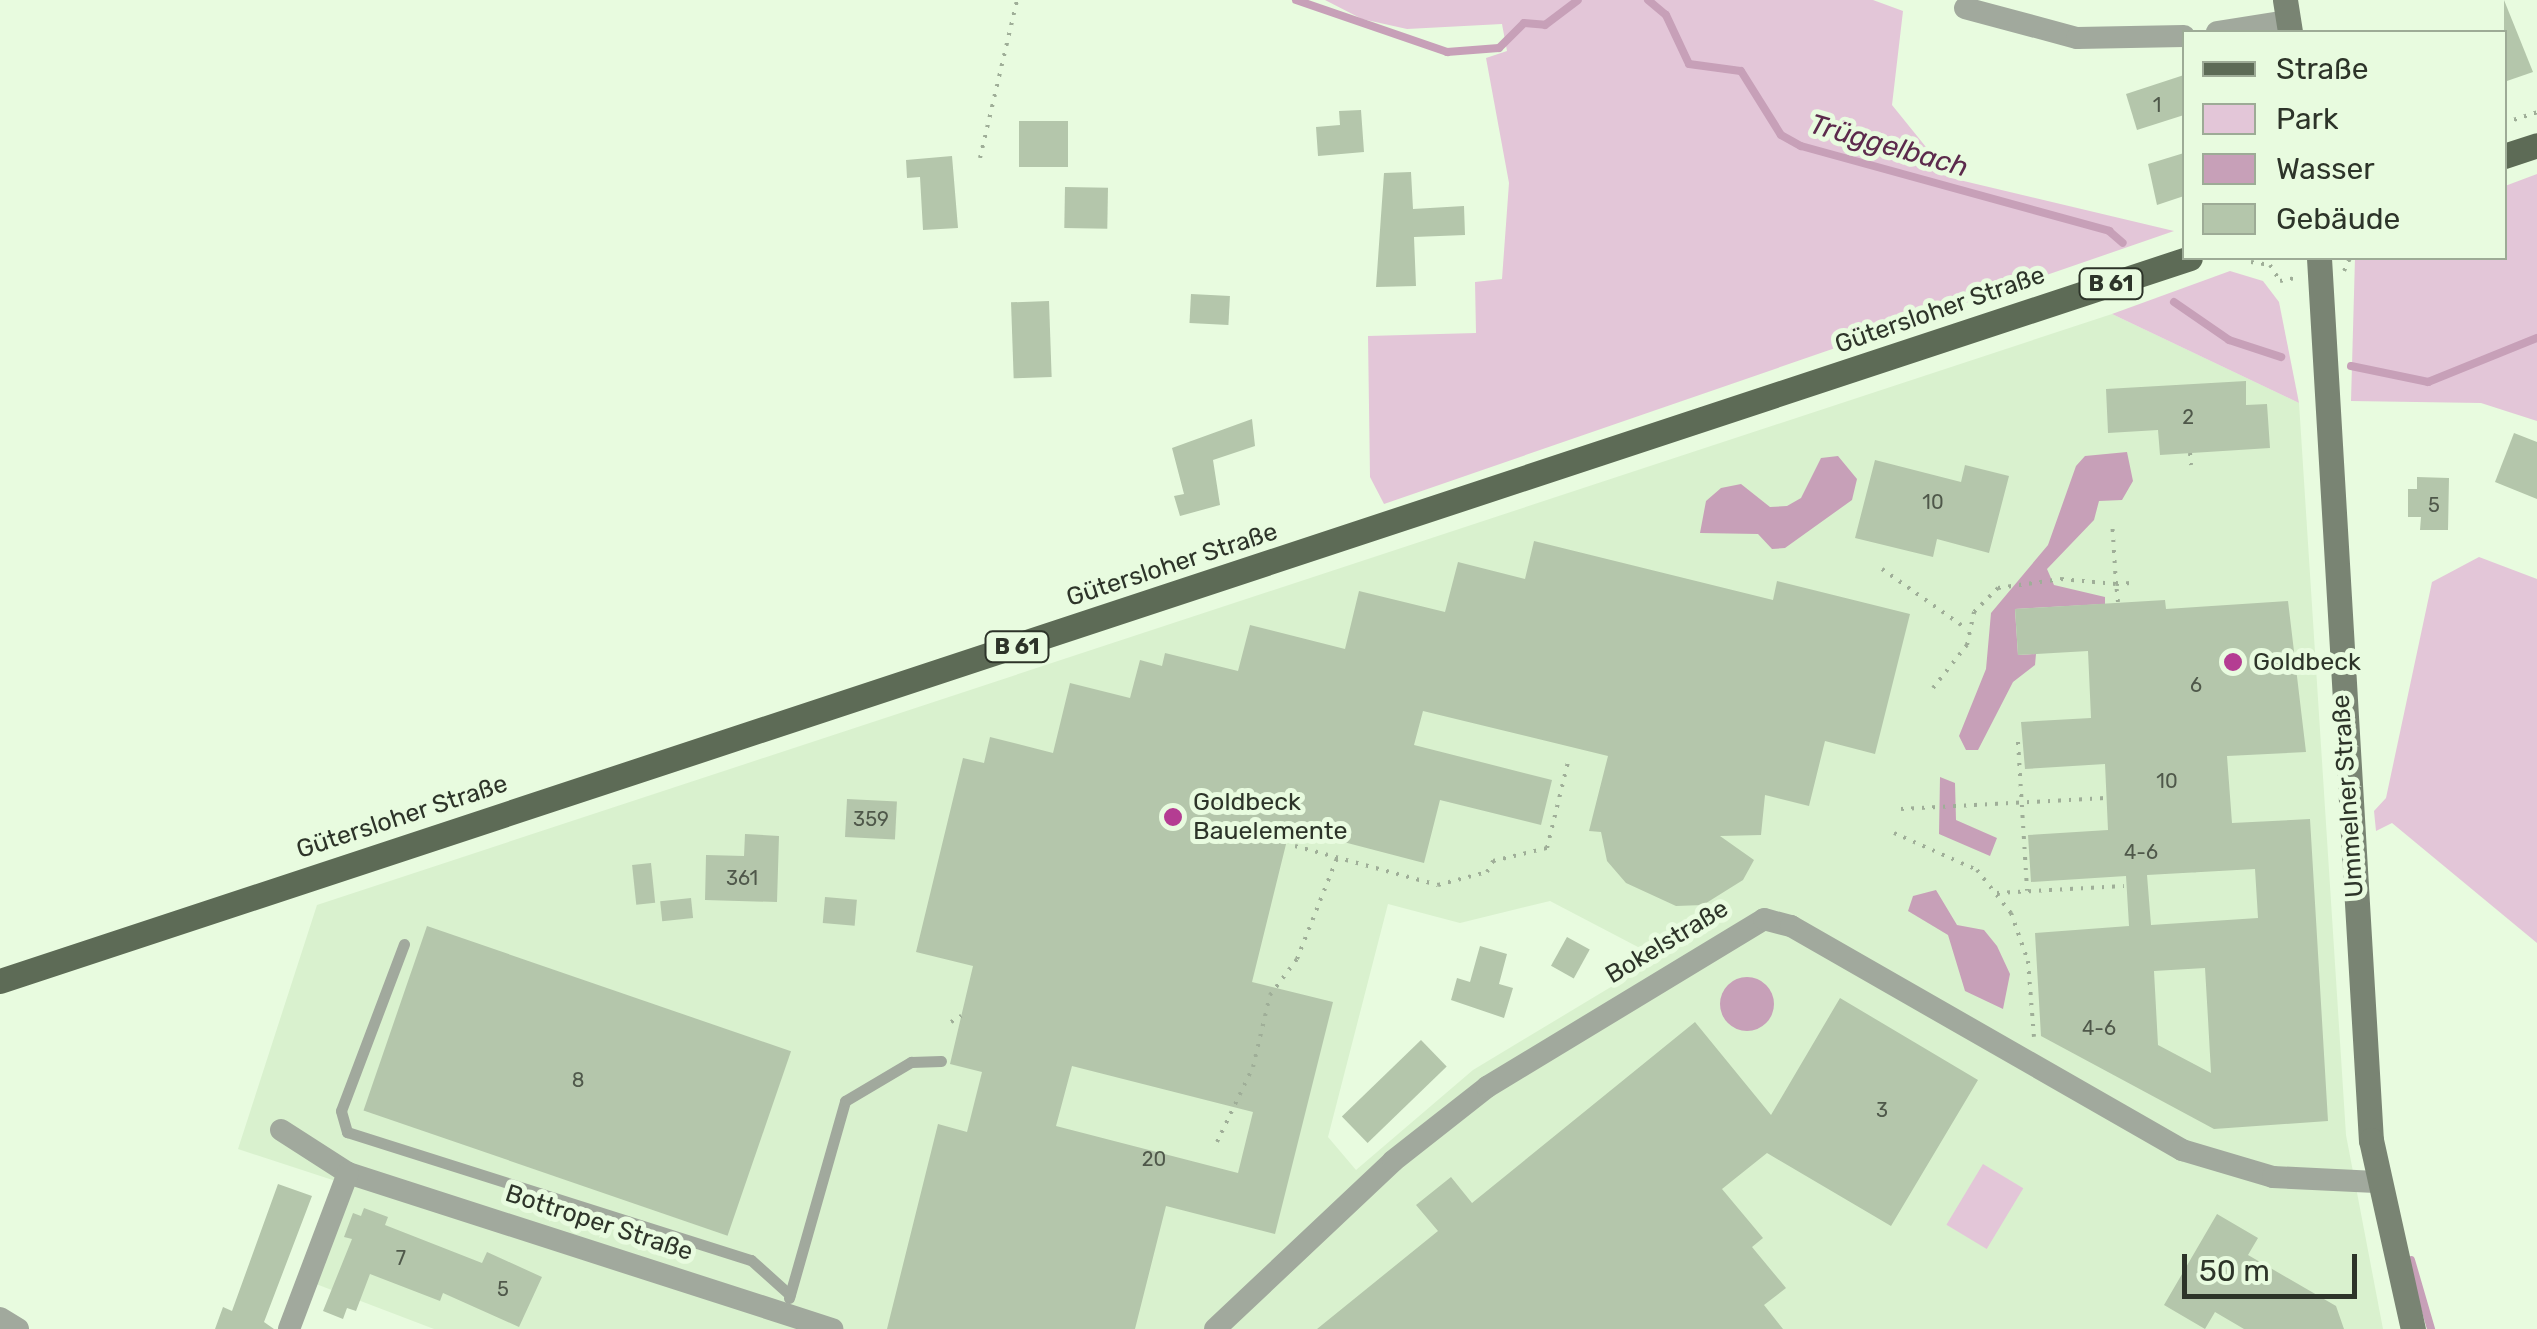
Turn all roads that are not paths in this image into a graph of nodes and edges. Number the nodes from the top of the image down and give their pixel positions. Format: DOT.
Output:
graph roads {
  1 [pos="1965,8"];
  2 [pos="2288,18"];
  3 [pos="2227,30"];
  4 [pos="2182,36"];
  5 [pos="2537,145"];
  6 [pos="2507,155"];
  7 [pos="2184,260"];
  8 [pos="2319,260"];
  9 [pos="404,944"];
  10 [pos="0,981"];
  11 [pos="941,1061"];
  12 [pos="281,1130"];
  13 [pos="348,1173"];
  14 [pos="2376,1182"];
  15 [pos="788,1304"];
  16 [pos="0,1318"];
  17 [pos="18,1329"];
  18 [pos="288,1329"];
  19 [pos="832,1329"];
  20 [pos="1215,1329"];
  21 [pos="2413,1329"];
  1 -- 4 [label="street"];
  2 -- 3 [label="street"];
  5 -- 6 [label="main road"];
  7 -- 10 [label="main road, Gütersloher Straße / B 61"];
  8 -- 14 [label="main road, Ummelner Straße"];
  9 -- 15 [label="lane"];
  11 -- 15 [label="lane"];
  12 -- 13 [label="street, Bottroper Straße"];
  13 -- 15 [label="street, Bottroper Straße"];
  13 -- 18 [label="street"];
  14 -- 20 [label="street, Bokelstraße"];
  14 -- 21 [label="main road, Ummelner Straße"];
  15 -- 19 [label="street, Bottroper Straße"];
  16 -- 17 [label="street"];
}
